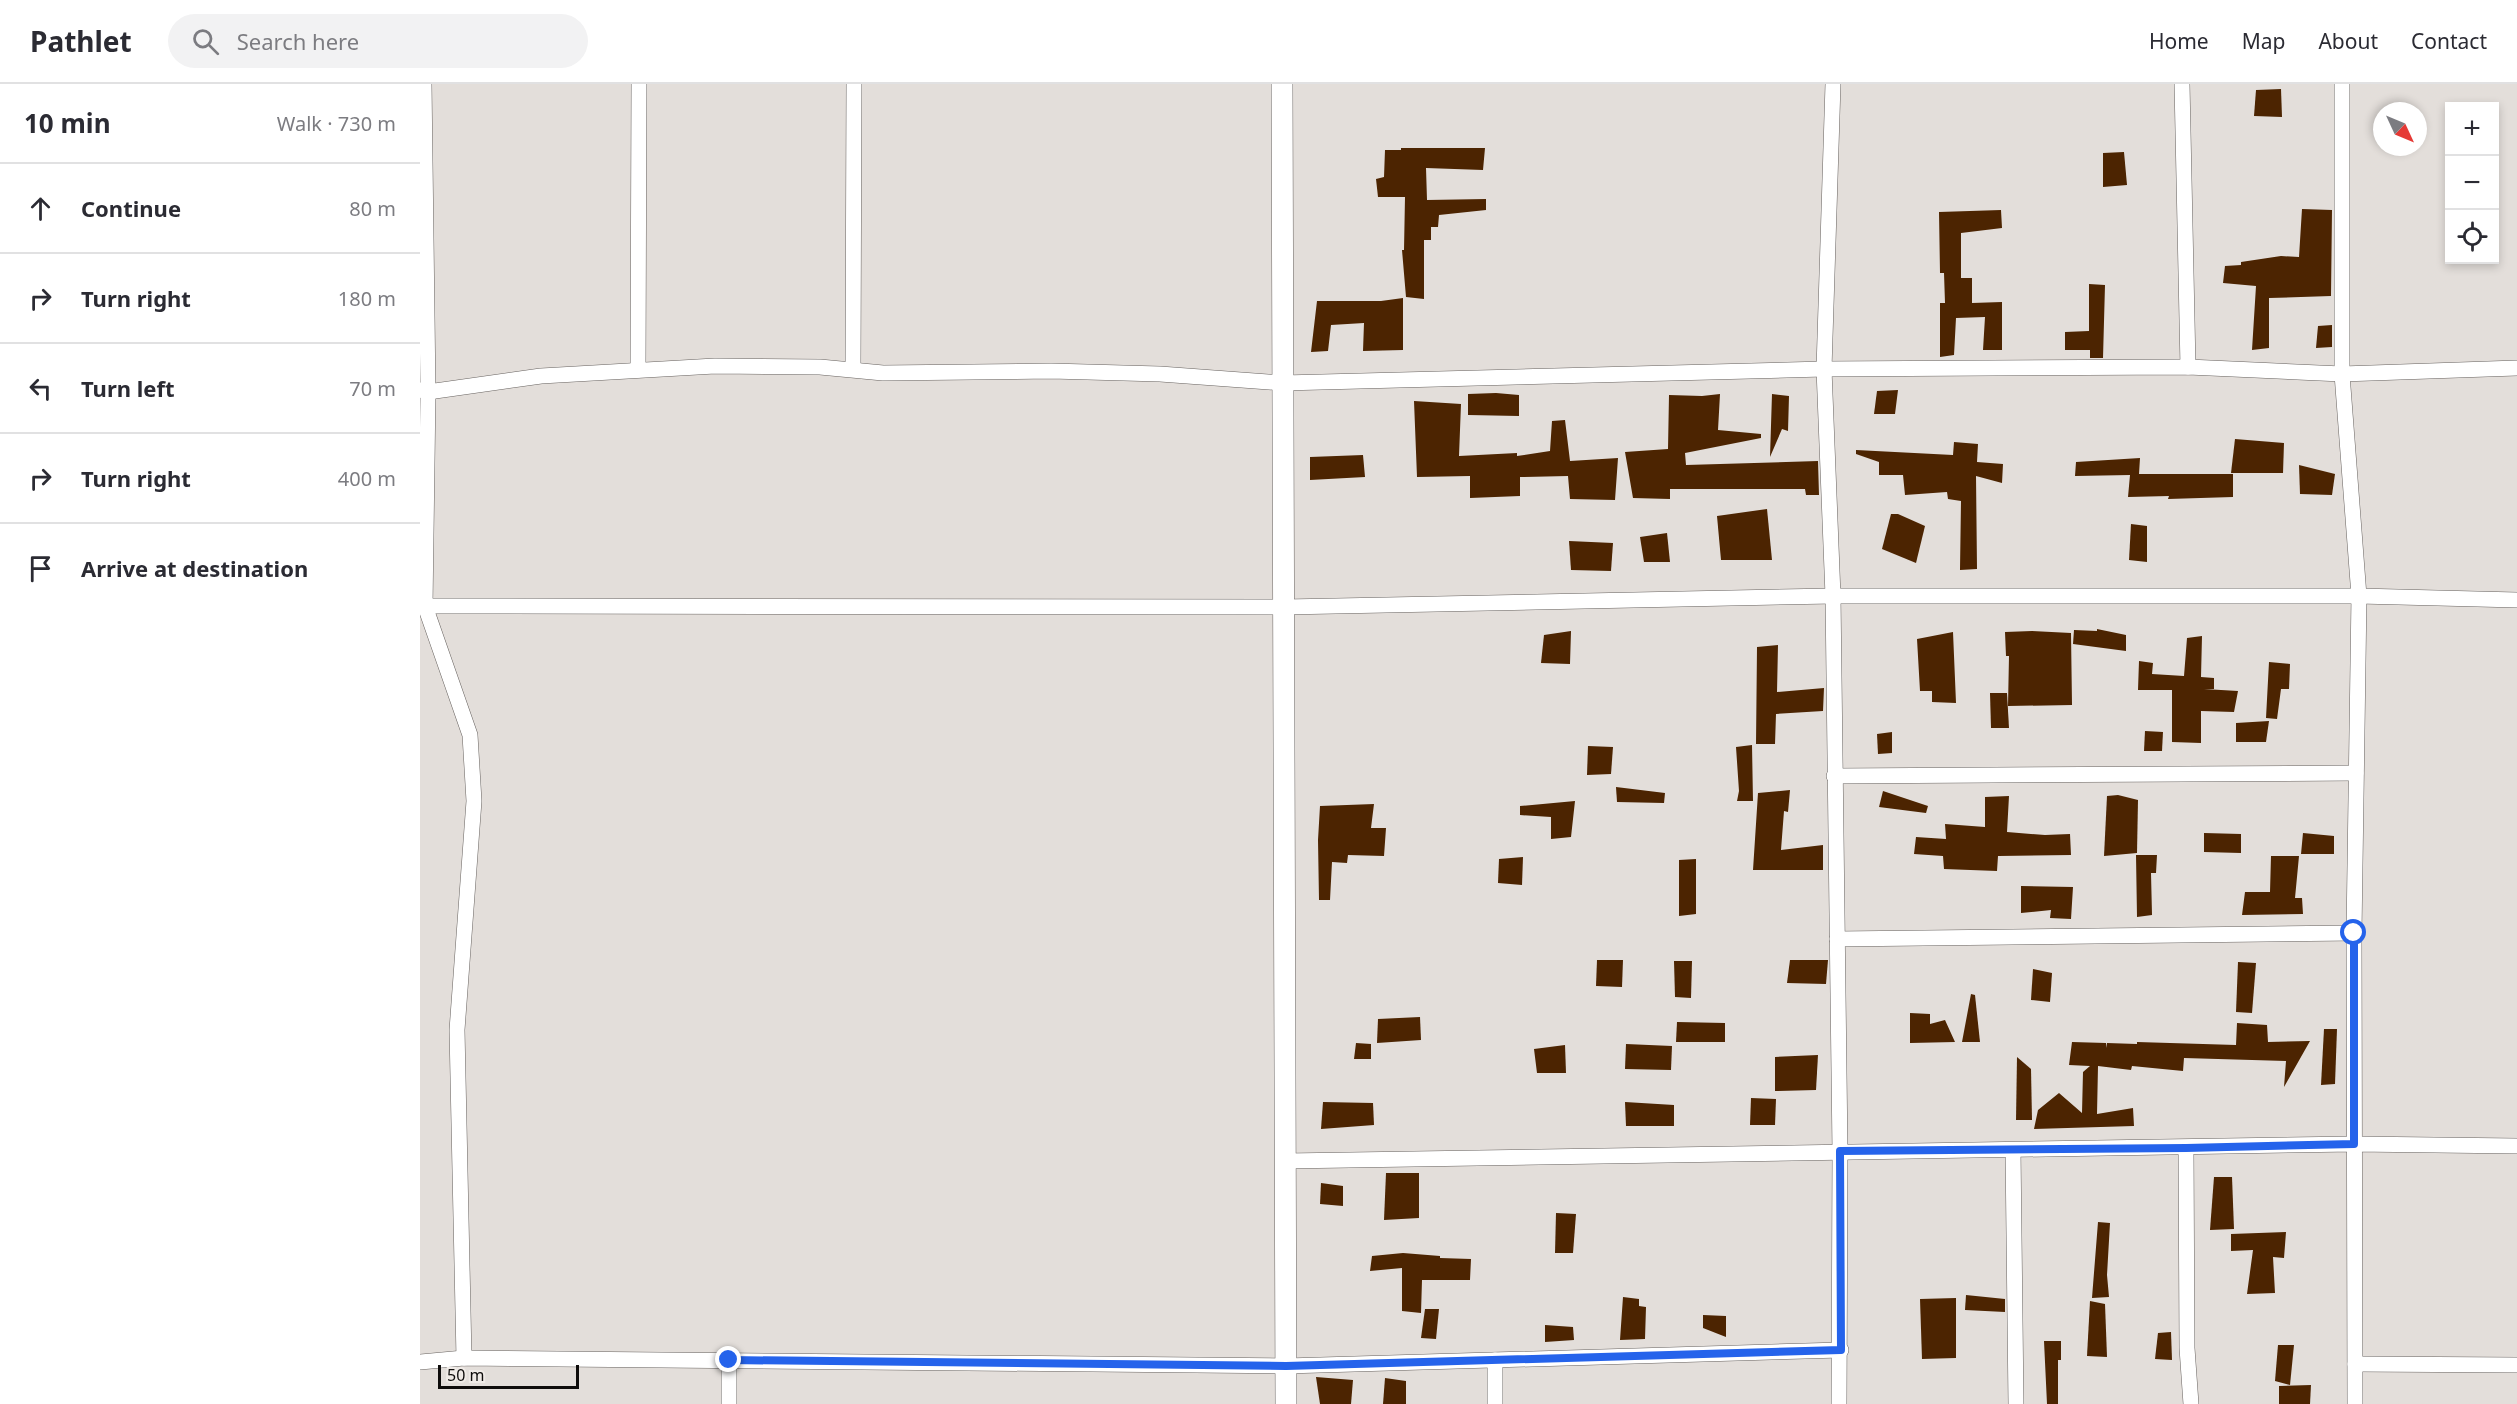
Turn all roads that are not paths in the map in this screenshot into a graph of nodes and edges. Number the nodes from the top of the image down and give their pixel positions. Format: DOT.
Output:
graph roads {
  1 [pos="639,84"];
  2 [pos="854,84"];
  3 [pos="1282,84"];
  4 [pos="1833,84"];
  5 [pos="2182,84"];
  6 [pos="2342,84"];
  7 [pos="423,92"];
  8 [pos="2188,367"];
  9 [pos="2517,368"];
  10 [pos="853,369"];
  11 [pos="1824,369"];
  12 [pos="638,370"];
  13 [pos="2342,374"];
  14 [pos="1283,383"];
  15 [pos="424,391"];
  16 [pos="1833,596"];
  17 [pos="2359,596"];
  18 [pos="2517,600"];
  19 [pos="422,606"];
  20 [pos="1285,607"];
  21 [pos="2356,773"];
  22 [pos="1834,776"];
  23 [pos="2354,933"];
  24 [pos="1837,939"];
  25 [pos="2354,1144"];
  26 [pos="2517,1146"];
  27 [pos="2186,1148"];
  28 [pos="2013,1150"];
  29 [pos="1840,1151"];
  30 [pos="1286,1161"];
  31 [pos="1841,1350"];
  32 [pos="464,1358"];
  33 [pos="729,1360"];
  34 [pos="1495,1360"];
  35 [pos="420,1362"];
  36 [pos="2355,1364"];
  37 [pos="2517,1365"];
  38 [pos="1286,1366"];
  39 [pos="729,1404"];
  40 [pos="1286,1404"];
  41 [pos="1495,1404"];
  42 [pos="1839,1404"];
  43 [pos="2016,1404"];
  44 [pos="2191,1404"];
  45 [pos="2355,1404"];
  1 -- 12 [label="street"];
  2 -- 10 [label="street"];
  3 -- 14 [label="street"];
  4 -- 11 [label="street"];
  5 -- 8 [label="street"];
  6 -- 13 [label="street"];
  7 -- 15 [label="street"];
  8 -- 11 [label="street"];
  8 -- 13 [label="street"];
  9 -- 13 [label="street"];
  10 -- 12 [label="street"];
  10 -- 14 [label="street"];
  11 -- 14 [label="street"];
  11 -- 16 [label="street"];
  12 -- 15 [label="street"];
  13 -- 17 [label="street"];
  14 -- 20 [label="street"];
  15 -- 19 [label="street"];
  16 -- 17 [label="street"];
  16 -- 20 [label="street"];
  16 -- 22 [label="street"];
  17 -- 18 [label="street"];
  17 -- 21 [label="street"];
  19 -- 20 [label="street"];
  19 -- 32 [label="street"];
  20 -- 30 [label="street"];
  21 -- 22 [label="street"];
  21 -- 23 [label="street"];
  22 -- 24 [label="street"];
  23 -- 24 [label="street"];
  23 -- 25 [label="street"];
  24 -- 29 [label="street"];
  25 -- 26 [label="street"];
  25 -- 27 [label="street"];
  25 -- 36 [label="street"];
  27 -- 28 [label="street"];
  27 -- 44 [label="street"];
  28 -- 29 [label="street"];
  28 -- 43 [label="street"];
  29 -- 30 [label="street"];
  29 -- 31 [label="street"];
  30 -- 38 [label="street"];
  31 -- 34 [label="street"];
  31 -- 42 [label="street"];
  32 -- 33 [label="street"];
  32 -- 35 [label="street"];
  33 -- 38 [label="street"];
  33 -- 39 [label="street"];
  34 -- 38 [label="street"];
  34 -- 41 [label="street"];
  36 -- 37 [label="street"];
  36 -- 45 [label="street"];
  38 -- 40 [label="street"];
}
